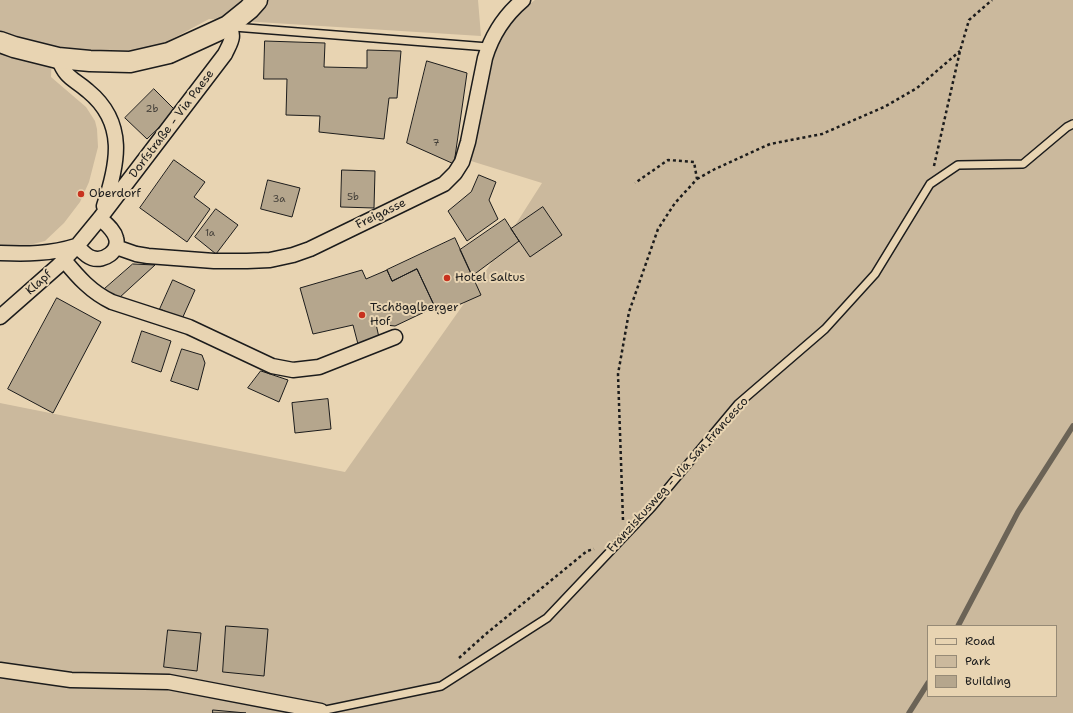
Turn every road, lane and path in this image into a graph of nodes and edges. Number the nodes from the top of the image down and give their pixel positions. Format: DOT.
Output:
graph roads {
  1 [pos="257,0"];
  2 [pos="523,0"];
  3 [pos="992,0"];
  4 [pos="228,26"];
  5 [pos="0,42"];
  6 [pos="488,47"];
  7 [pos="960,51"];
  8 [pos="58,58"];
  9 [pos="1073,124"];
  10 [pos="697,179"];
  11 [pos="635,183"];
  12 [pos="930,184"];
  13 [pos="100,218"];
  14 [pos="77,246"];
  15 [pos="116,247"];
  16 [pos="0,253"];
  17 [pos="64,260"];
  18 [pos="0,317"];
  19 [pos="395,337"];
  20 [pos="623,538"];
  21 [pos="617,544"];
  22 [pos="0,670"];
  23 [pos="441,686"];
  24 [pos="321,711"];
  1 -- 4 [label="main road"];
  2 -- 6 [label="street, Freigasse"];
  3 -- 7 [label="path"];
  4 -- 6 [label="lane"];
  4 -- 8 [label="main road"];
  4 -- 13 [label="street, Dorfstraße - Via Paese"];
  5 -- 8 [label="main road"];
  6 -- 15 [label="street, Freigasse"];
  7 -- 10 [label="path"];
  7 -- 12 [label="path"];
  8 -- 13 [label="street, Dorfstraße - Via Paese"];
  9 -- 12 [label="lane, Franziskusweg - Via San Francesco"];
  10 -- 11 [label="path"];
  10 -- 20 [label="path"];
  12 -- 20 [label="lane, Franziskusweg - Via San Francesco"];
  13 -- 14 [label="street, Dorfstraße - Via Paese"];
  13 -- 15 [label="street"];
  14 -- 15 [label="street"];
  14 -- 16 [label="street"];
  14 -- 17 [label="street, Klapf"];
  17 -- 18 [label="street, Klapf"];
  17 -- 19 [label="street"];
  20 -- 21 [label="lane, Franziskusweg - Via San Francesco"];
  21 -- 23 [label="lane, Franziskusweg - Via San Francesco"];
  21 -- 23 [label="path"];
  22 -- 24 [label="street, Franziskusweg - Via San Francesco"];
  23 -- 24 [label="lane, Franziskusweg - Via San Francesco"];
}
